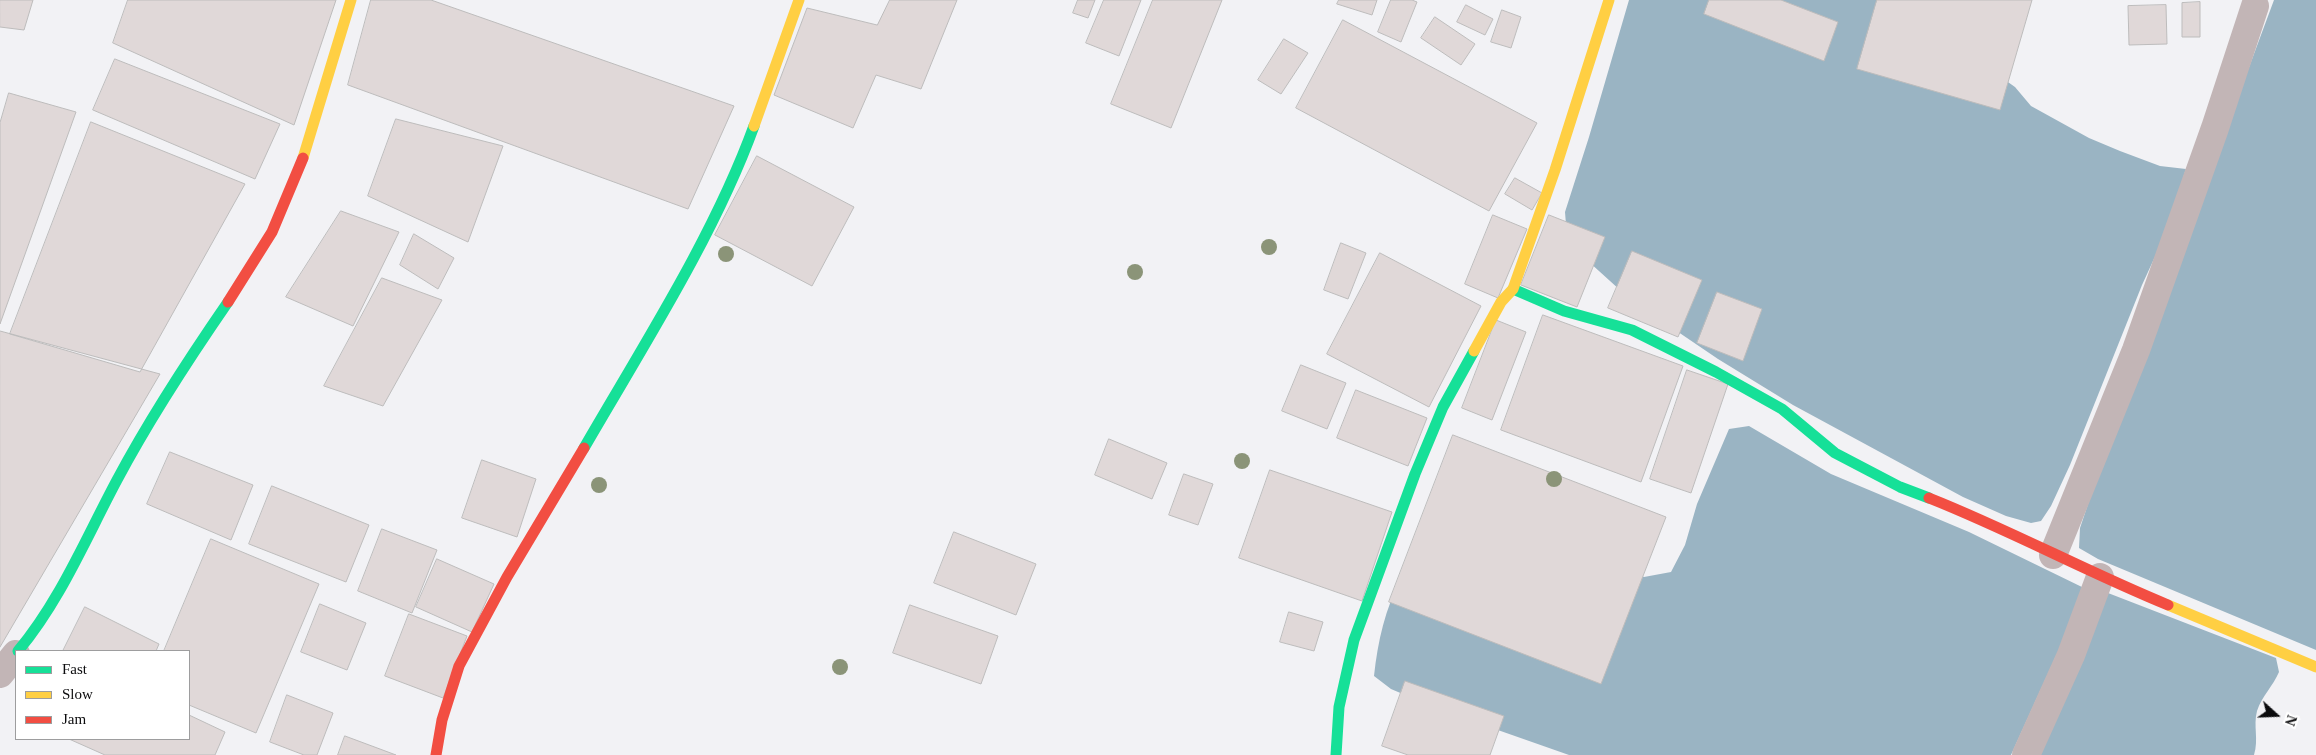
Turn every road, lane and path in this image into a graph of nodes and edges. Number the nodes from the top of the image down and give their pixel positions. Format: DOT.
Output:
graph roads {
  1 [pos="351,0"];
  2 [pos="799,0"];
  3 [pos="1608,0"];
  4 [pos="2255,6"];
  5 [pos="1512,289"];
  6 [pos="2053,555"];
  7 [pos="2100,577"];
  8 [pos="19,650"];
  9 [pos="15,655"];
  10 [pos="2316,667"];
  11 [pos="0,674"];
  12 [pos="436,755"];
  13 [pos="1336,755"];
  14 [pos="2026,755"];
  1 -- 8 [label="street"];
  2 -- 12 [label="street"];
  3 -- 5 [label="street"];
  4 -- 6 [label="street"];
  5 -- 6 [label="street"];
  5 -- 13 [label="street"];
  6 -- 7 [label="street"];
  7 -- 10 [label="street"];
  7 -- 14 [label="street"];
  9 -- 11 [label="street"];
}
